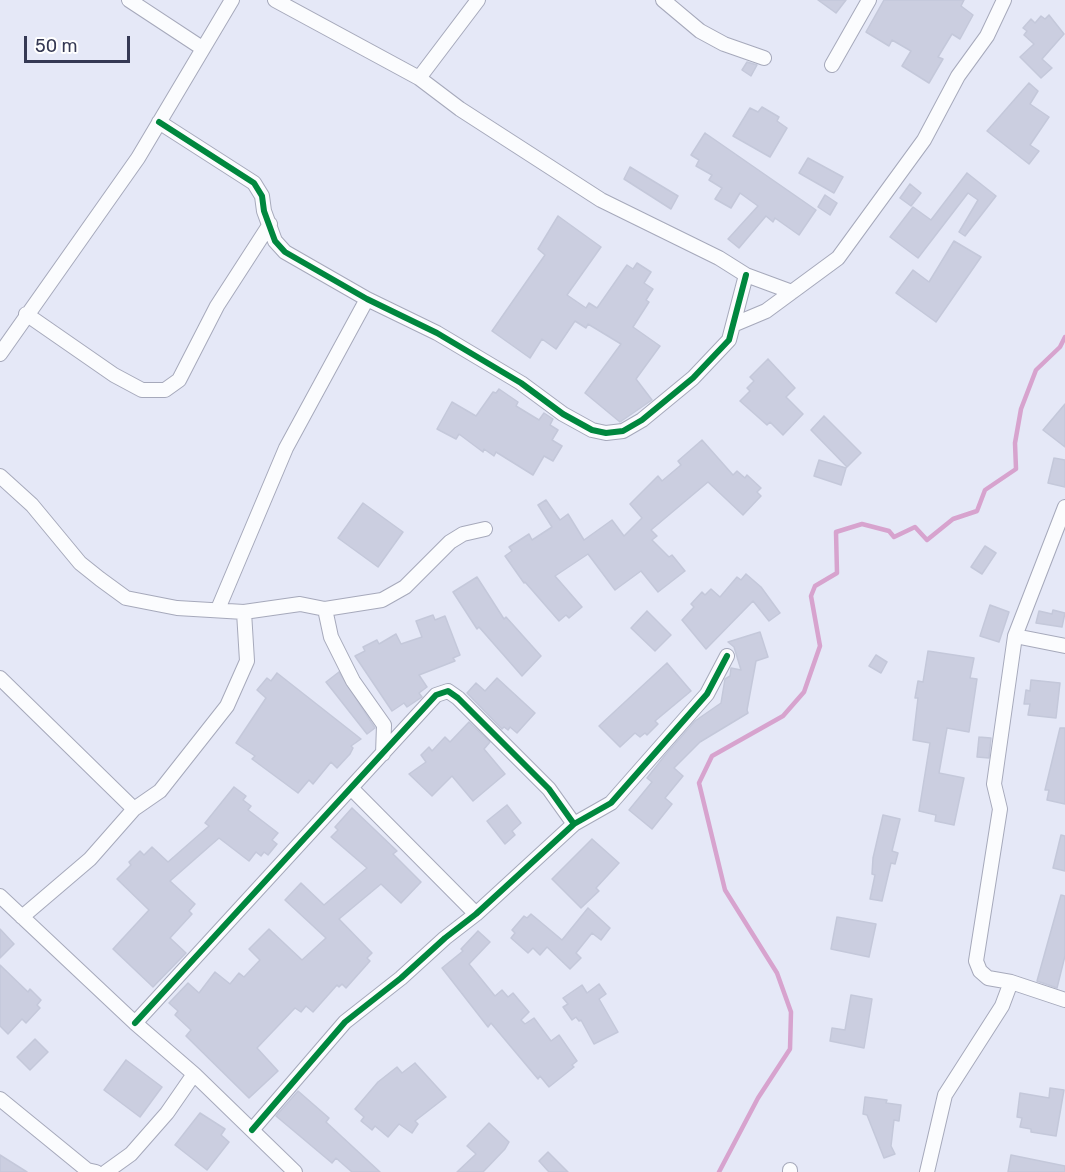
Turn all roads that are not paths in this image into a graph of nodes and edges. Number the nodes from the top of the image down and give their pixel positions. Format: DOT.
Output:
graph roads {
  1 [pos="129,0"];
  2 [pos="232,0"];
  3 [pos="275,0"];
  4 [pos="478,0"];
  5 [pos="663,0"];
  6 [pos="869,0"];
  7 [pos="1004,0"];
  8 [pos="202,48"];
  9 [pos="764,58"];
  10 [pos="832,65"];
  11 [pos="419,78"];
  12 [pos="159,122"];
  13 [pos="270,224"];
  14 [pos="746,275"];
  15 [pos="792,292"];
  16 [pos="367,299"];
  17 [pos="27,314"];
  18 [pos="735,324"];
  19 [pos="0,354"];
  20 [pos="0,476"];
  21 [pos="1065,507"];
  22 [pos="485,529"];
  23 [pos="218,609"];
  24 [pos="325,609"];
  25 [pos="244,612"];
  26 [pos="1015,636"];
  27 [pos="1065,646"];
  28 [pos="728,656"];
  29 [pos="0,678"];
  30 [pos="384,725"];
  31 [pos="406,730"];
  32 [pos="383,754"];
  33 [pos="351,788"];
  34 [pos="134,809"];
  35 [pos="574,824"];
  36 [pos="0,897"];
  37 [pos="476,914"];
  38 [pos="22,917"];
  39 [pos="1011,982"];
  40 [pos="1065,1000"];
  41 [pos="135,1023"];
  42 [pos="194,1074"];
  43 [pos="0,1099"];
  44 [pos="252,1130"];
  45 [pos="96,1172"];
  46 [pos="106,1172"];
  47 [pos="295,1172"];
  48 [pos="927,1172"];
  1 -- 8 [label="street"];
  2 -- 8 [label="street"];
  3 -- 11 [label="street"];
  4 -- 11 [label="street"];
  5 -- 9 [label="street"];
  6 -- 10 [label="street"];
  7 -- 15 [label="street"];
  8 -- 12 [label="street"];
  11 -- 14 [label="street"];
  12 -- 13 [label="street"];
  12 -- 17 [label="street"];
  13 -- 16 [label="street"];
  13 -- 17 [label="street"];
  14 -- 15 [label="street"];
  14 -- 18 [label="street"];
  15 -- 18 [label="street"];
  16 -- 18 [label="street"];
  16 -- 23 [label="street"];
  17 -- 19 [label="street"];
  20 -- 23 [label="street"];
  21 -- 26 [label="street"];
  22 -- 24 [label="street"];
  23 -- 25 [label="street"];
  24 -- 25 [label="street"];
  24 -- 30 [label="street"];
  25 -- 34 [label="street"];
  26 -- 27 [label="street"];
  26 -- 39 [label="street"];
  28 -- 35 [label="street"];
  29 -- 34 [label="street"];
  30 -- 31 [label="street"];
  30 -- 32 [label="street"];
  31 -- 32 [label="street"];
  31 -- 35 [label="street"];
  32 -- 33 [label="street"];
  33 -- 37 [label="street"];
  33 -- 41 [label="street"];
  34 -- 38 [label="street"];
  35 -- 37 [label="street"];
  36 -- 38 [label="street"];
  37 -- 44 [label="street"];
  38 -- 41 [label="street"];
  39 -- 40 [label="street"];
  39 -- 48 [label="street"];
  41 -- 42 [label="street"];
  42 -- 44 [label="street"];
  42 -- 46 [label="street"];
  43 -- 45 [label="street"];
  44 -- 47 [label="street"];
}
